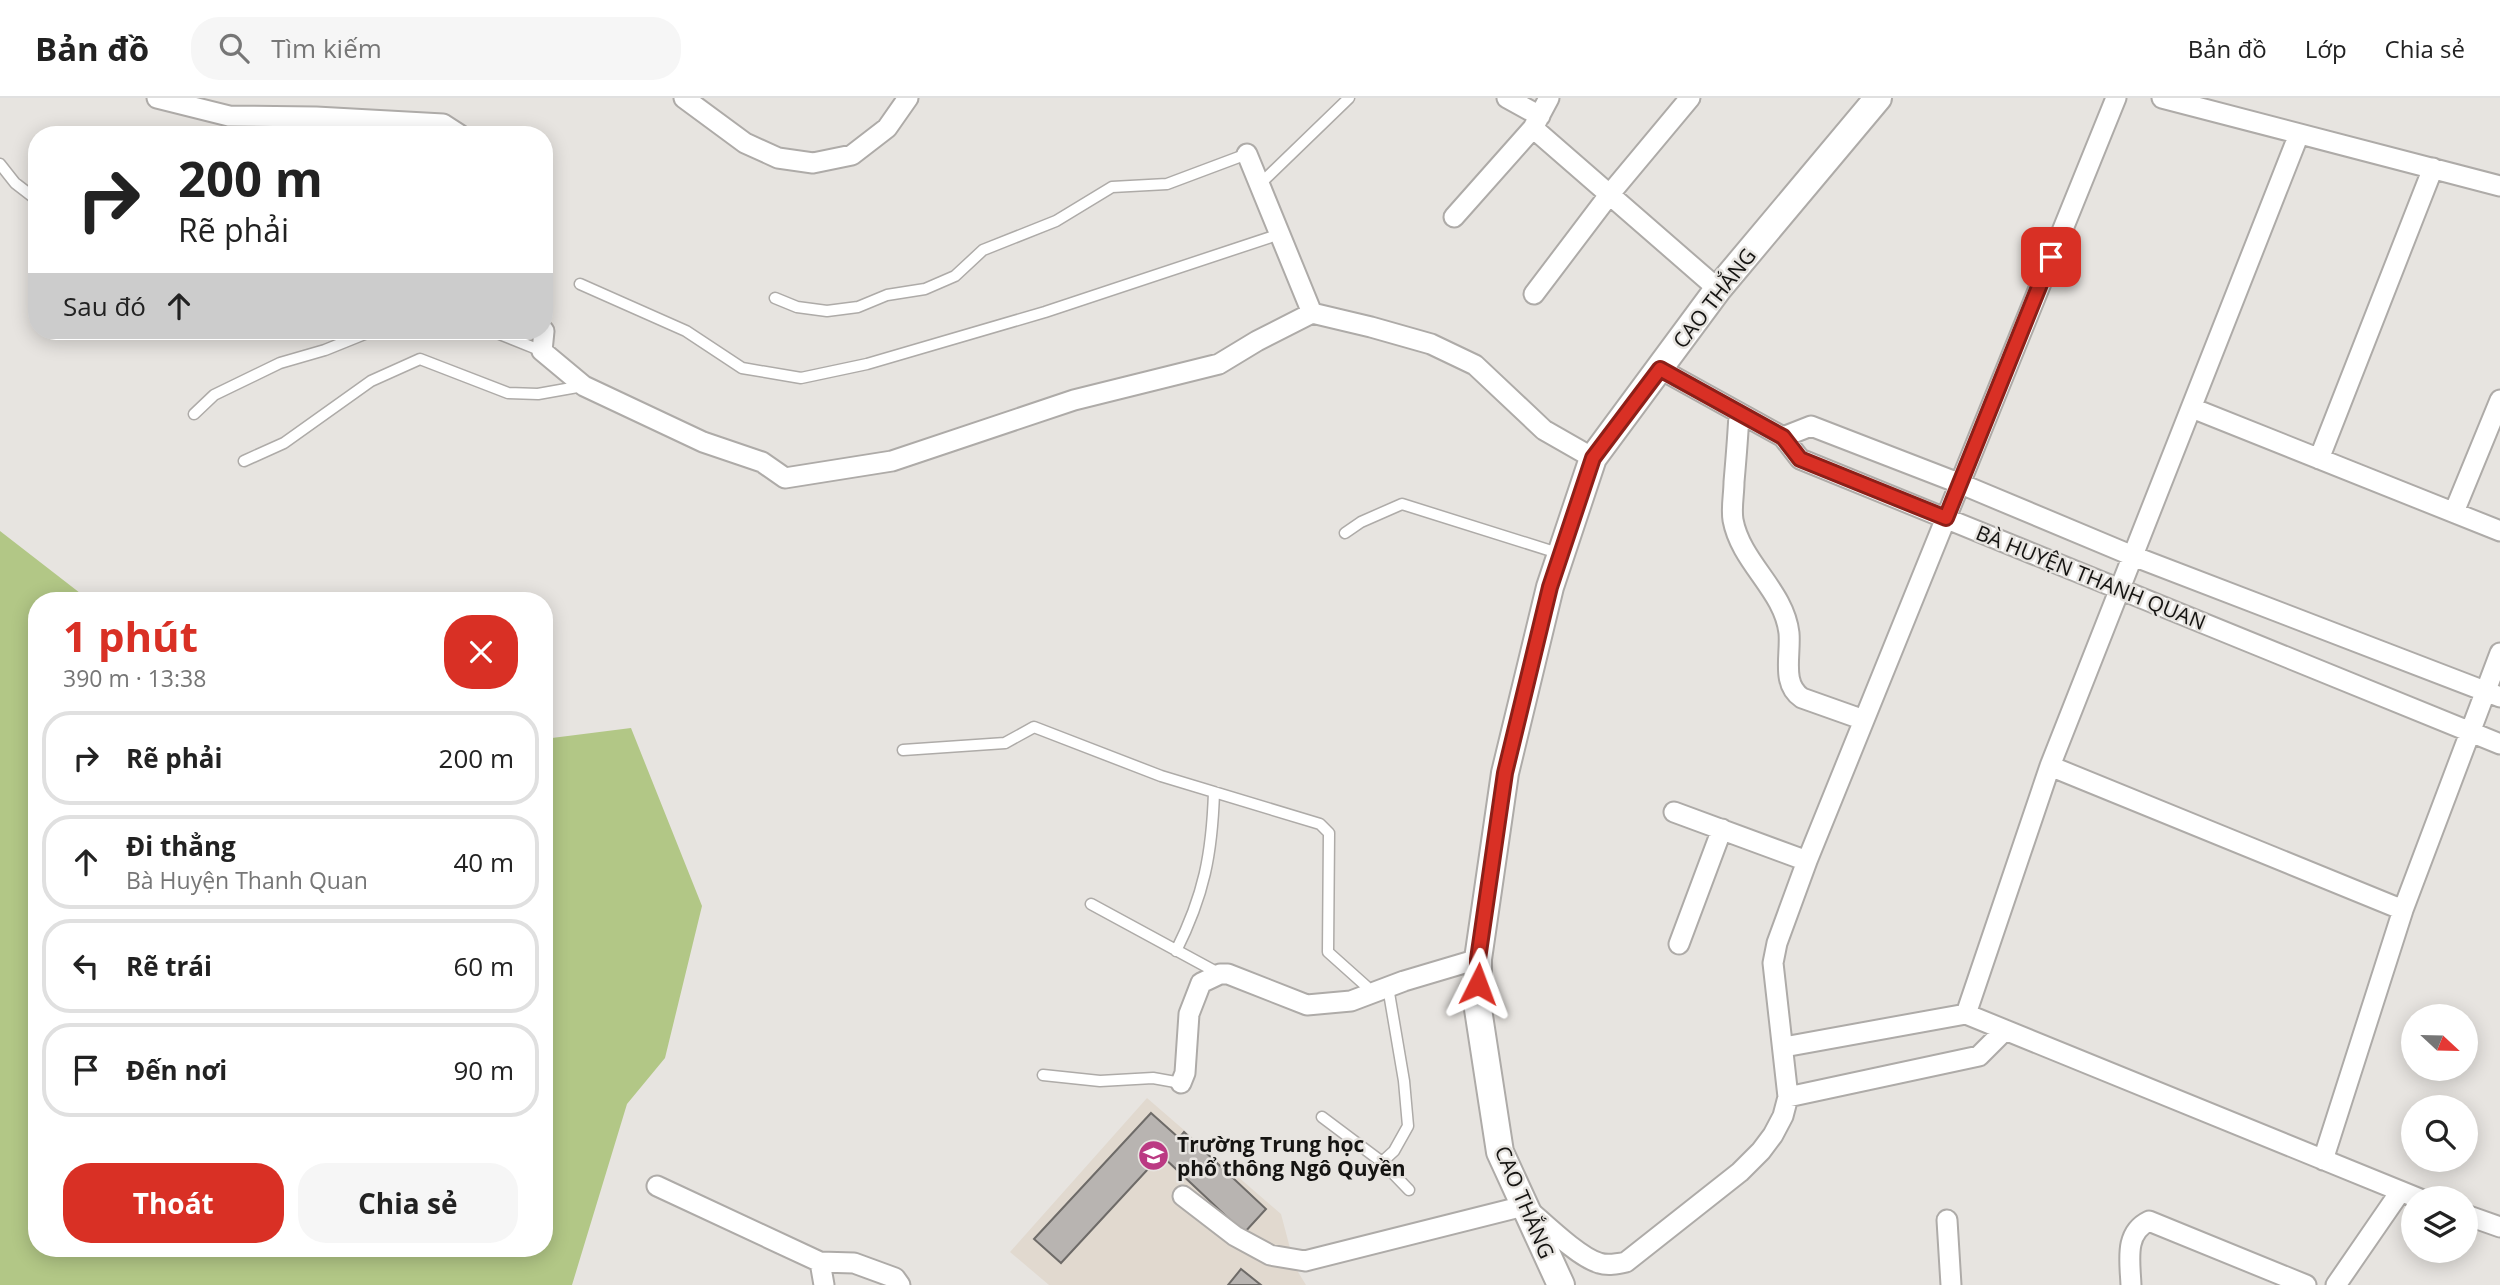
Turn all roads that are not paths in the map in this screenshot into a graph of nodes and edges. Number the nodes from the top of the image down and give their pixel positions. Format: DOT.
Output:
graph roads {
  1 [pos="157,98"];
  2 [pos="684,98"];
  3 [pos="908,98"];
  4 [pos="1349,98"];
  5 [pos="1507,98"];
  6 [pos="1690,98"];
  7 [pos="1878,98"];
  8 [pos="2116,98"];
  9 [pos="2162,98"];
  10 [pos="1541,114"];
  11 [pos="446,126"];
  12 [pos="2299,134"];
  13 [pos="1247,154"];
  14 [pos="0,164"];
  15 [pos="2433,168"];
  16 [pos="1259,184"];
  17 [pos="2500,186"];
  18 [pos="28,193"];
  19 [pos="1609,195"];
  20 [pos="1454,217"];
  21 [pos="1280,234"];
  22 [pos="580,284"];
  23 [pos="1718,289"];
  24 [pos="1534,295"];
  25 [pos="775,298"];
  26 [pos="1312,313"];
  27 [pos="350,340"];
  28 [pos="514,340"];
  29 [pos="543,340"];
  30 [pos="542,351"];
  31 [pos="1660,369"];
  32 [pos="584,386"];
  33 [pos="2500,400"];
  34 [pos="2192,408"];
  35 [pos="1740,413"];
  36 [pos="194,414"];
  37 [pos="1783,437"];
  38 [pos="1593,458"];
  39 [pos="2319,459"];
  40 [pos="244,461"];
  41 [pos="1961,484"];
  42 [pos="2454,512"];
  43 [pos="1946,518"];
  44 [pos="2500,531"];
  45 [pos="1345,533"];
  46 [pos="1561,554"];
  47 [pos="2133,556"];
  48 [pos="2120,588"];
  49 [pos="2500,653"];
  50 [pos="2493,694"];
  51 [pos="1864,720"];
  52 [pos="2470,731"];
  53 [pos="2500,744"];
  54 [pos="903,750"];
  55 [pos="2050,766"];
  56 [pos="1214,792"];
  57 [pos="1674,811"];
  58 [pos="1722,830"];
  59 [pos="1807,862"];
  60 [pos="1091,904"];
  61 [pos="2403,910"];
  62 [pos="1679,944"];
  63 [pos="1176,951"];
  64 [pos="1478,959"];
  65 [pos="1220,974"];
  66 [pos="1380,990"];
  67 [pos="1966,1014"];
  68 [pos="2005,1030"];
  69 [pos="1784,1047"];
  70 [pos="1043,1074"];
  71 [pos="1181,1083"];
  72 [pos="1788,1097"];
  73 [pos="1322,1117"];
  74 [pos="2323,1160"];
  75 [pos="1382,1162"];
  76 [pos="657,1186"];
  77 [pos="1409,1190"];
  78 [pos="2400,1192"];
  79 [pos="1183,1196"];
  80 [pos="1524,1206"];
  81 [pos="2478,1219"];
  82 [pos="1947,1220"];
  83 [pos="2500,1227"];
  84 [pos="820,1262"];
  85 [pos="824,1285"];
  86 [pos="900,1285"];
  87 [pos="1561,1285"];
  88 [pos="1951,1285"];
  89 [pos="2131,1285"];
  90 [pos="2306,1285"];
  91 [pos="2336,1285"];
  1 -- 11 [label="street"];
  2 -- 3 [label="street"];
  4 -- 16 [label="lane"];
  5 -- 10 [label="street"];
  6 -- 19 [label="street"];
  7 -- 23 [label="main road, CAO THẮNG"];
  8 -- 41 [label="street"];
  9 -- 12 [label="street"];
  10 -- 19 [label="street"];
  10 -- 20 [label="street"];
  12 -- 15 [label="street"];
  12 -- 34 [label="street"];
  13 -- 16 [label="street"];
  13 -- 25 [label="lane"];
  14 -- 18 [label="lane"];
  15 -- 17 [label="street"];
  15 -- 39 [label="street"];
  16 -- 21 [label="street"];
  19 -- 23 [label="street"];
  19 -- 24 [label="street"];
  21 -- 22 [label="lane"];
  21 -- 26 [label="street"];
  23 -- 31 [label="main road, CAO THẮNG"];
  26 -- 32 [label="street"];
  26 -- 38 [label="street"];
  27 -- 36 [label="lane"];
  28 -- 30 [label="lane"];
  29 -- 30 [label="street"];
  30 -- 32 [label="street"];
  31 -- 35 [label="street"];
  31 -- 38 [label="main road, CAO THẮNG"];
  32 -- 40 [label="lane"];
  33 -- 42 [label="street"];
  34 -- 39 [label="street"];
  34 -- 47 [label="street"];
  35 -- 37 [label="street"];
  35 -- 51 [label="street"];
  37 -- 41 [label="street, BÀ HUYỆN THANH QUAN"];
  37 -- 43 [label="street, BÀ HUYỆN THANH QUAN"];
  38 -- 46 [label="main road, CAO THẮNG"];
  39 -- 42 [label="street"];
  41 -- 43 [label="street"];
  41 -- 47 [label="street, BÀ HUYỆN THANH QUAN"];
  42 -- 44 [label="street"];
  43 -- 48 [label="street, BÀ HUYỆN THANH QUAN"];
  43 -- 51 [label="street"];
  45 -- 46 [label="lane"];
  46 -- 64 [label="main road, CAO THẮNG"];
  47 -- 48 [label="street"];
  47 -- 50 [label="street, BÀ HUYỆN THANH QUAN"];
  48 -- 52 [label="street, BÀ HUYỆN THANH QUAN"];
  48 -- 55 [label="street"];
  49 -- 50 [label="street"];
  50 -- 52 [label="street"];
  51 -- 59 [label="street"];
  52 -- 53 [label="street, BÀ HUYỆN THANH QUAN"];
  52 -- 61 [label="street"];
  54 -- 56 [label="lane"];
  55 -- 61 [label="street"];
  55 -- 67 [label="street"];
  56 -- 63 [label="lane"];
  56 -- 66 [label="lane"];
  57 -- 58 [label="street"];
  58 -- 59 [label="street"];
  58 -- 62 [label="street"];
  59 -- 69 [label="street"];
  60 -- 63 [label="lane"];
  61 -- 74 [label="street"];
  63 -- 65 [label="lane"];
  64 -- 66 [label="street"];
  64 -- 80 [label="main road, CAO THẮNG"];
  65 -- 66 [label="street"];
  65 -- 71 [label="street"];
  66 -- 75 [label="lane"];
  67 -- 68 [label="street"];
  67 -- 69 [label="street"];
  68 -- 72 [label="street"];
  68 -- 74 [label="street"];
  69 -- 72 [label="street"];
  70 -- 71 [label="lane"];
  72 -- 80 [label="street"];
  73 -- 75 [label="lane"];
  74 -- 78 [label="street"];
  75 -- 77 [label="lane"];
  76 -- 84 [label="street"];
  78 -- 91 [label="street"];
  79 -- 80 [label="street"];
  80 -- 87 [label="main road, CAO THẮNG"];
  81 -- 83 [label="street"];
  82 -- 88 [label="street"];
  84 -- 85 [label="street"];
  84 -- 86 [label="street"];
  89 -- 90 [label="street"];
}
